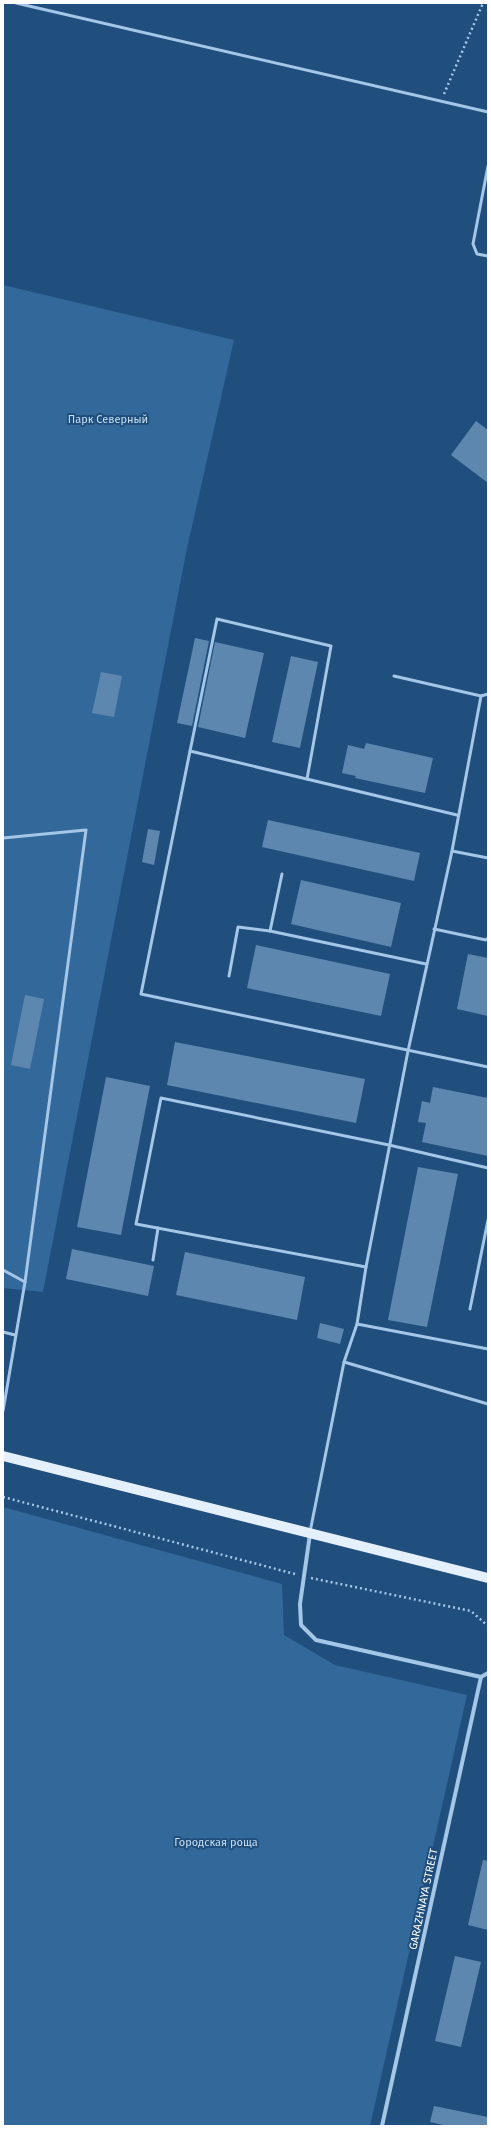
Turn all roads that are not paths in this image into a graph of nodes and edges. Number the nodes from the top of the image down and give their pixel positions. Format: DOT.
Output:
graph roads {
  1 [pos="16,3"];
  2 [pos="488,112"];
  3 [pos="488,166"];
  4 [pos="488,256"];
  5 [pos="394,676"];
  6 [pos="488,694"];
  7 [pos="481,696"];
  8 [pos="190,751"];
  9 [pos="307,779"];
  10 [pos="457,815"];
  11 [pos="3,838"];
  12 [pos="452,851"];
  13 [pos="488,858"];
  14 [pos="282,874"];
  15 [pos="434,929"];
  16 [pos="270,931"];
  17 [pos="488,938"];
  18 [pos="426,964"];
  19 [pos="229,976"];
  20 [pos="408,1051"];
  21 [pos="488,1067"];
  22 [pos="389,1145"];
  23 [pos="488,1168"];
  24 [pos="488,1220"];
  25 [pos="158,1228"];
  26 [pos="153,1260"];
  27 [pos="366,1267"];
  28 [pos="3,1270"];
  29 [pos="25,1282"];
  30 [pos="470,1309"];
  31 [pos="357,1324"];
  32 [pos="3,1332"];
  33 [pos="15,1335"];
  34 [pos="488,1349"];
  35 [pos="344,1362"];
  36 [pos="4,1396"];
  37 [pos="488,1404"];
  38 [pos="3,1411"];
  39 [pos="3,1456"];
  40 [pos="310,1534"];
  41 [pos="488,1578"];
  42 [pos="488,1673"];
  43 [pos="481,1677"];
  44 [pos="382,2126"];
  1 -- 2 [label="lane"];
  3 -- 4 [label="lane"];
  5 -- 7 [label="lane"];
  6 -- 7 [label="lane"];
  7 -- 10 [label="lane"];
  8 -- 9 [label="lane"];
  8 -- 9 [label="lane"];
  8 -- 20 [label="lane"];
  9 -- 10 [label="lane"];
  10 -- 12 [label="lane"];
  11 -- 29 [label="lane"];
  12 -- 13 [label="lane"];
  12 -- 15 [label="lane"];
  14 -- 16 [label="lane"];
  15 -- 17 [label="lane"];
  15 -- 18 [label="lane"];
  16 -- 18 [label="lane"];
  16 -- 19 [label="lane"];
  18 -- 20 [label="lane"];
  20 -- 21 [label="lane"];
  20 -- 22 [label="lane"];
  22 -- 23 [label="lane"];
  22 -- 25 [label="lane"];
  22 -- 27 [label="lane"];
  24 -- 30 [label="lane"];
  25 -- 26 [label="lane"];
  25 -- 27 [label="lane"];
  27 -- 31 [label="lane"];
  28 -- 29 [label="lane"];
  29 -- 33 [label="lane"];
  31 -- 34 [label="lane"];
  31 -- 35 [label="lane"];
  32 -- 33 [label="lane"];
  33 -- 36 [label="lane"];
  35 -- 37 [label="lane"];
  35 -- 40 [label="lane"];
  36 -- 38 [label="lane"];
  39 -- 40 [label="main road"];
  40 -- 41 [label="main road"];
  40 -- 43 [label="street"];
  42 -- 43 [label="street"];
  43 -- 44 [label="street, GARAZHNAYA STREET"];
}
